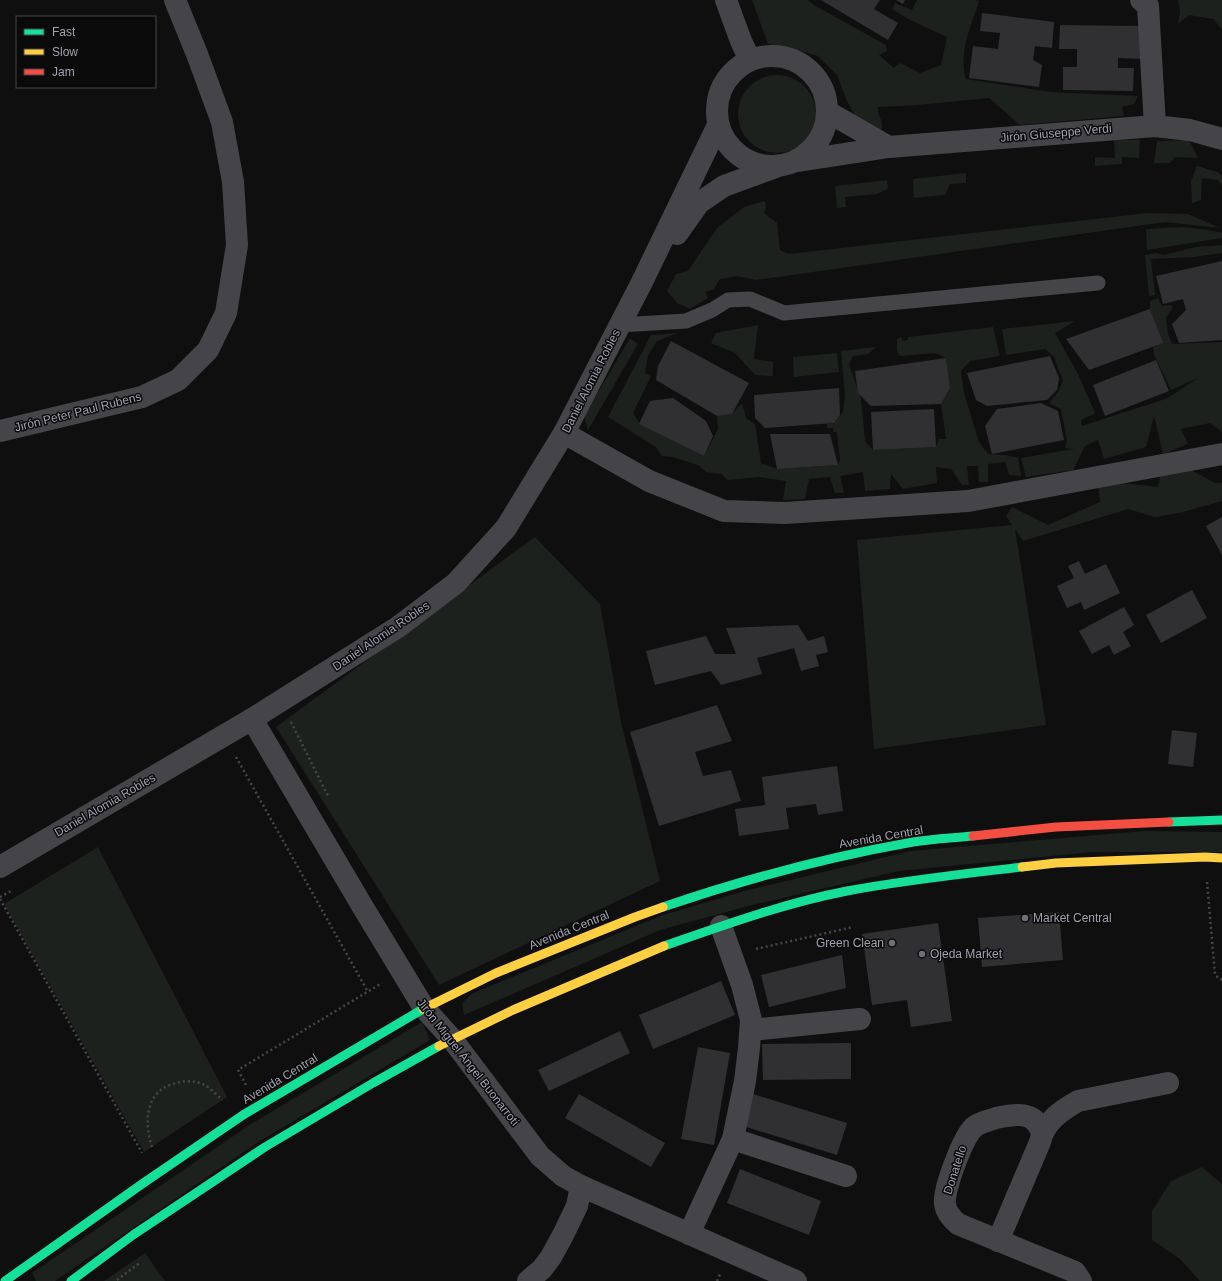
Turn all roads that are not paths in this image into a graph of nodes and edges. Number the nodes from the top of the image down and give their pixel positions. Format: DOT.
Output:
graph roads {
  1 [pos="175,0"];
  2 [pos="726,0"];
  3 [pos="1140,0"];
  4 [pos="750,60"];
  5 [pos="828,112"];
  6 [pos="718,125"];
  7 [pos="1155,126"];
  8 [pos="1222,139"];
  9 [pos="889,147"];
  10 [pos="789,164"];
  11 [pos="1098,283"];
  12 [pos="641,284"];
  13 [pos="620,325"];
  14 [pos="0,431"];
  15 [pos="564,433"];
  16 [pos="1222,454"];
  17 [pos="252,719"];
  18 [pos="1222,820"];
  19 [pos="1222,858"];
  20 [pos="0,867"];
  21 [pos="721,926"];
  22 [pos="424,1008"];
  23 [pos="860,1020"];
  24 [pos="751,1030"];
  25 [pos="452,1039"];
  26 [pos="1168,1083"];
  27 [pos="1042,1133"];
  28 [pos="733,1139"];
  29 [pos="846,1176"];
  30 [pos="581,1186"];
  31 [pos="689,1234"];
  32 [pos="998,1241"];
  33 [pos="5,1281"];
  34 [pos="71,1281"];
  35 [pos="528,1281"];
  36 [pos="796,1281"];
  37 [pos="1081,1281"];
  1 -- 14 [label="street, Jirón Peter Paul Rubens"];
  2 -- 4 [label="street"];
  3 -- 7 [label="street"];
  4 -- 5 [label="street"];
  4 -- 6 [label="street"];
  5 -- 9 [label="street"];
  5 -- 10 [label="street"];
  6 -- 10 [label="street"];
  6 -- 12 [label="street, Daniel Alomia Robles"];
  7 -- 8 [label="street, Jirón Giuseppe Verdi"];
  7 -- 9 [label="street, Jirón Giuseppe Verdi"];
  9 -- 10 [label="street, Jirón Giuseppe Verdi"];
  10 -- 12 [label="street, Daniel Alomia Robles"];
  11 -- 13 [label="lane"];
  12 -- 13 [label="street, Daniel Alomia Robles"];
  13 -- 15 [label="street, Daniel Alomia Robles"];
  15 -- 16 [label="street"];
  15 -- 17 [label="street, Daniel Alomia Robles"];
  17 -- 20 [label="street, Daniel Alomia Robles"];
  17 -- 22 [label="street, Jirón Miguel Ángel Buonarroti"];
  18 -- 22 [label="street, Avenida Central"];
  19 -- 21 [label="street"];
  21 -- 24 [label="street"];
  21 -- 25 [label="street"];
  22 -- 25 [label="street, Jirón Miguel Ángel Buonarroti"];
  22 -- 33 [label="street, Avenida Central"];
  23 -- 24 [label="street"];
  24 -- 28 [label="street"];
  25 -- 30 [label="street, Jirón Miguel Ángel Buonarroti"];
  25 -- 34 [label="street"];
  26 -- 27 [label="street"];
  27 -- 32 [label="street"];
  27 -- 32 [label="street, Donatello"];
  28 -- 29 [label="street"];
  28 -- 31 [label="street"];
  30 -- 31 [label="street, Jirón Miguel Ángel Buonarroti"];
  30 -- 35 [label="street"];
  31 -- 36 [label="street, Jirón Miguel Ángel Buonarroti"];
  32 -- 37 [label="street, Donatello"];
}
